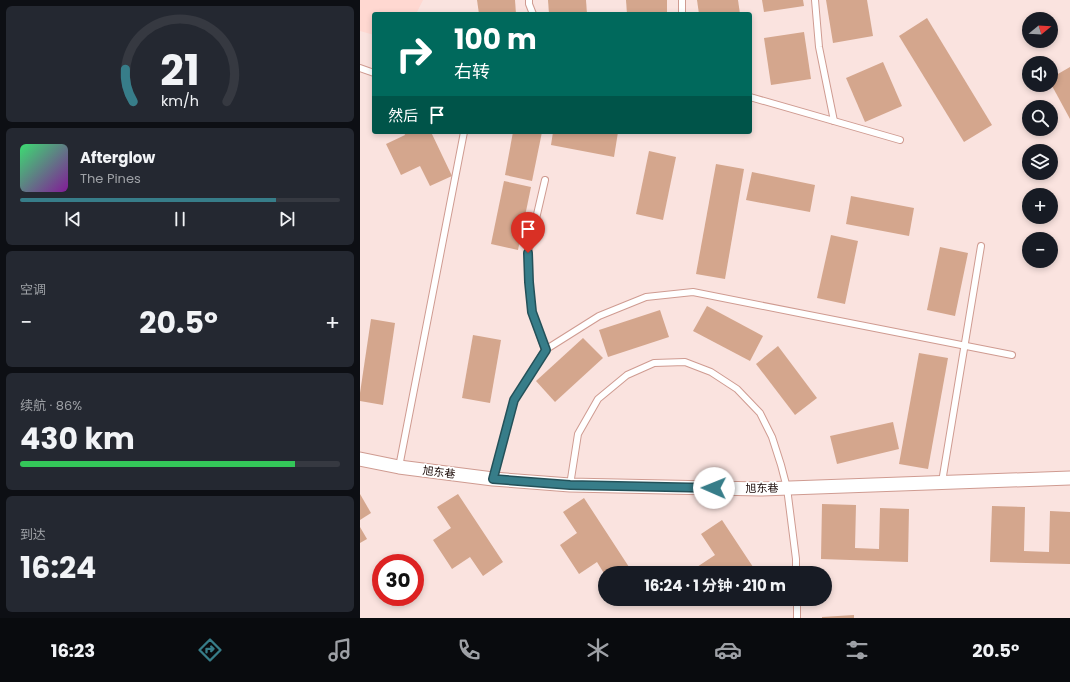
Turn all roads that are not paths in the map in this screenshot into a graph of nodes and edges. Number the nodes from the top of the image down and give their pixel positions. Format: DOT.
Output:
graph roads {
  1 [pos="529,0"];
  2 [pos="682,0"];
  3 [pos="815,0"];
  4 [pos="532,12"];
  5 [pos="682,12"];
  6 [pos="360,68"];
  7 [pos="372,72"];
  8 [pos="752,97"];
  9 [pos="834,121"];
  10 [pos="464,134"];
  11 [pos="900,140"];
  12 [pos="545,180"];
  13 [pos="981,246"];
  14 [pos="965,346"];
  15 [pos="546,350"];
  16 [pos="1012,355"];
  17 [pos="360,459"];
  18 [pos="399,467"];
  19 [pos="1070,478"];
  20 [pos="493,479"];
  21 [pos="942,482"];
  22 [pos="570,485"];
  23 [pos="787,488"];
  24 [pos="796,566"];
  25 [pos="797,606"];
  26 [pos="798,618"];
  1 -- 4 [label="lane"];
  2 -- 5 [label="lane"];
  3 -- 9 [label="lane"];
  6 -- 7 [label="lane"];
  8 -- 9 [label="lane"];
  9 -- 11 [label="lane"];
  10 -- 18 [label="lane"];
  12 -- 15 [label="lane"];
  13 -- 14 [label="lane"];
  14 -- 15 [label="lane"];
  14 -- 16 [label="lane"];
  14 -- 21 [label="lane"];
  15 -- 20 [label="lane"];
  17 -- 18 [label="street, 旭东巷"];
  18 -- 20 [label="street, 旭东巷"];
  19 -- 21 [label="street, 旭东巷"];
  20 -- 22 [label="street, 旭东巷"];
  21 -- 23 [label="street, 旭东巷"];
  22 -- 23 [label="street, 旭东巷"];
  22 -- 23 [label="lane"];
  23 -- 24 [label="lane"];
  25 -- 26 [label="lane"];
}
